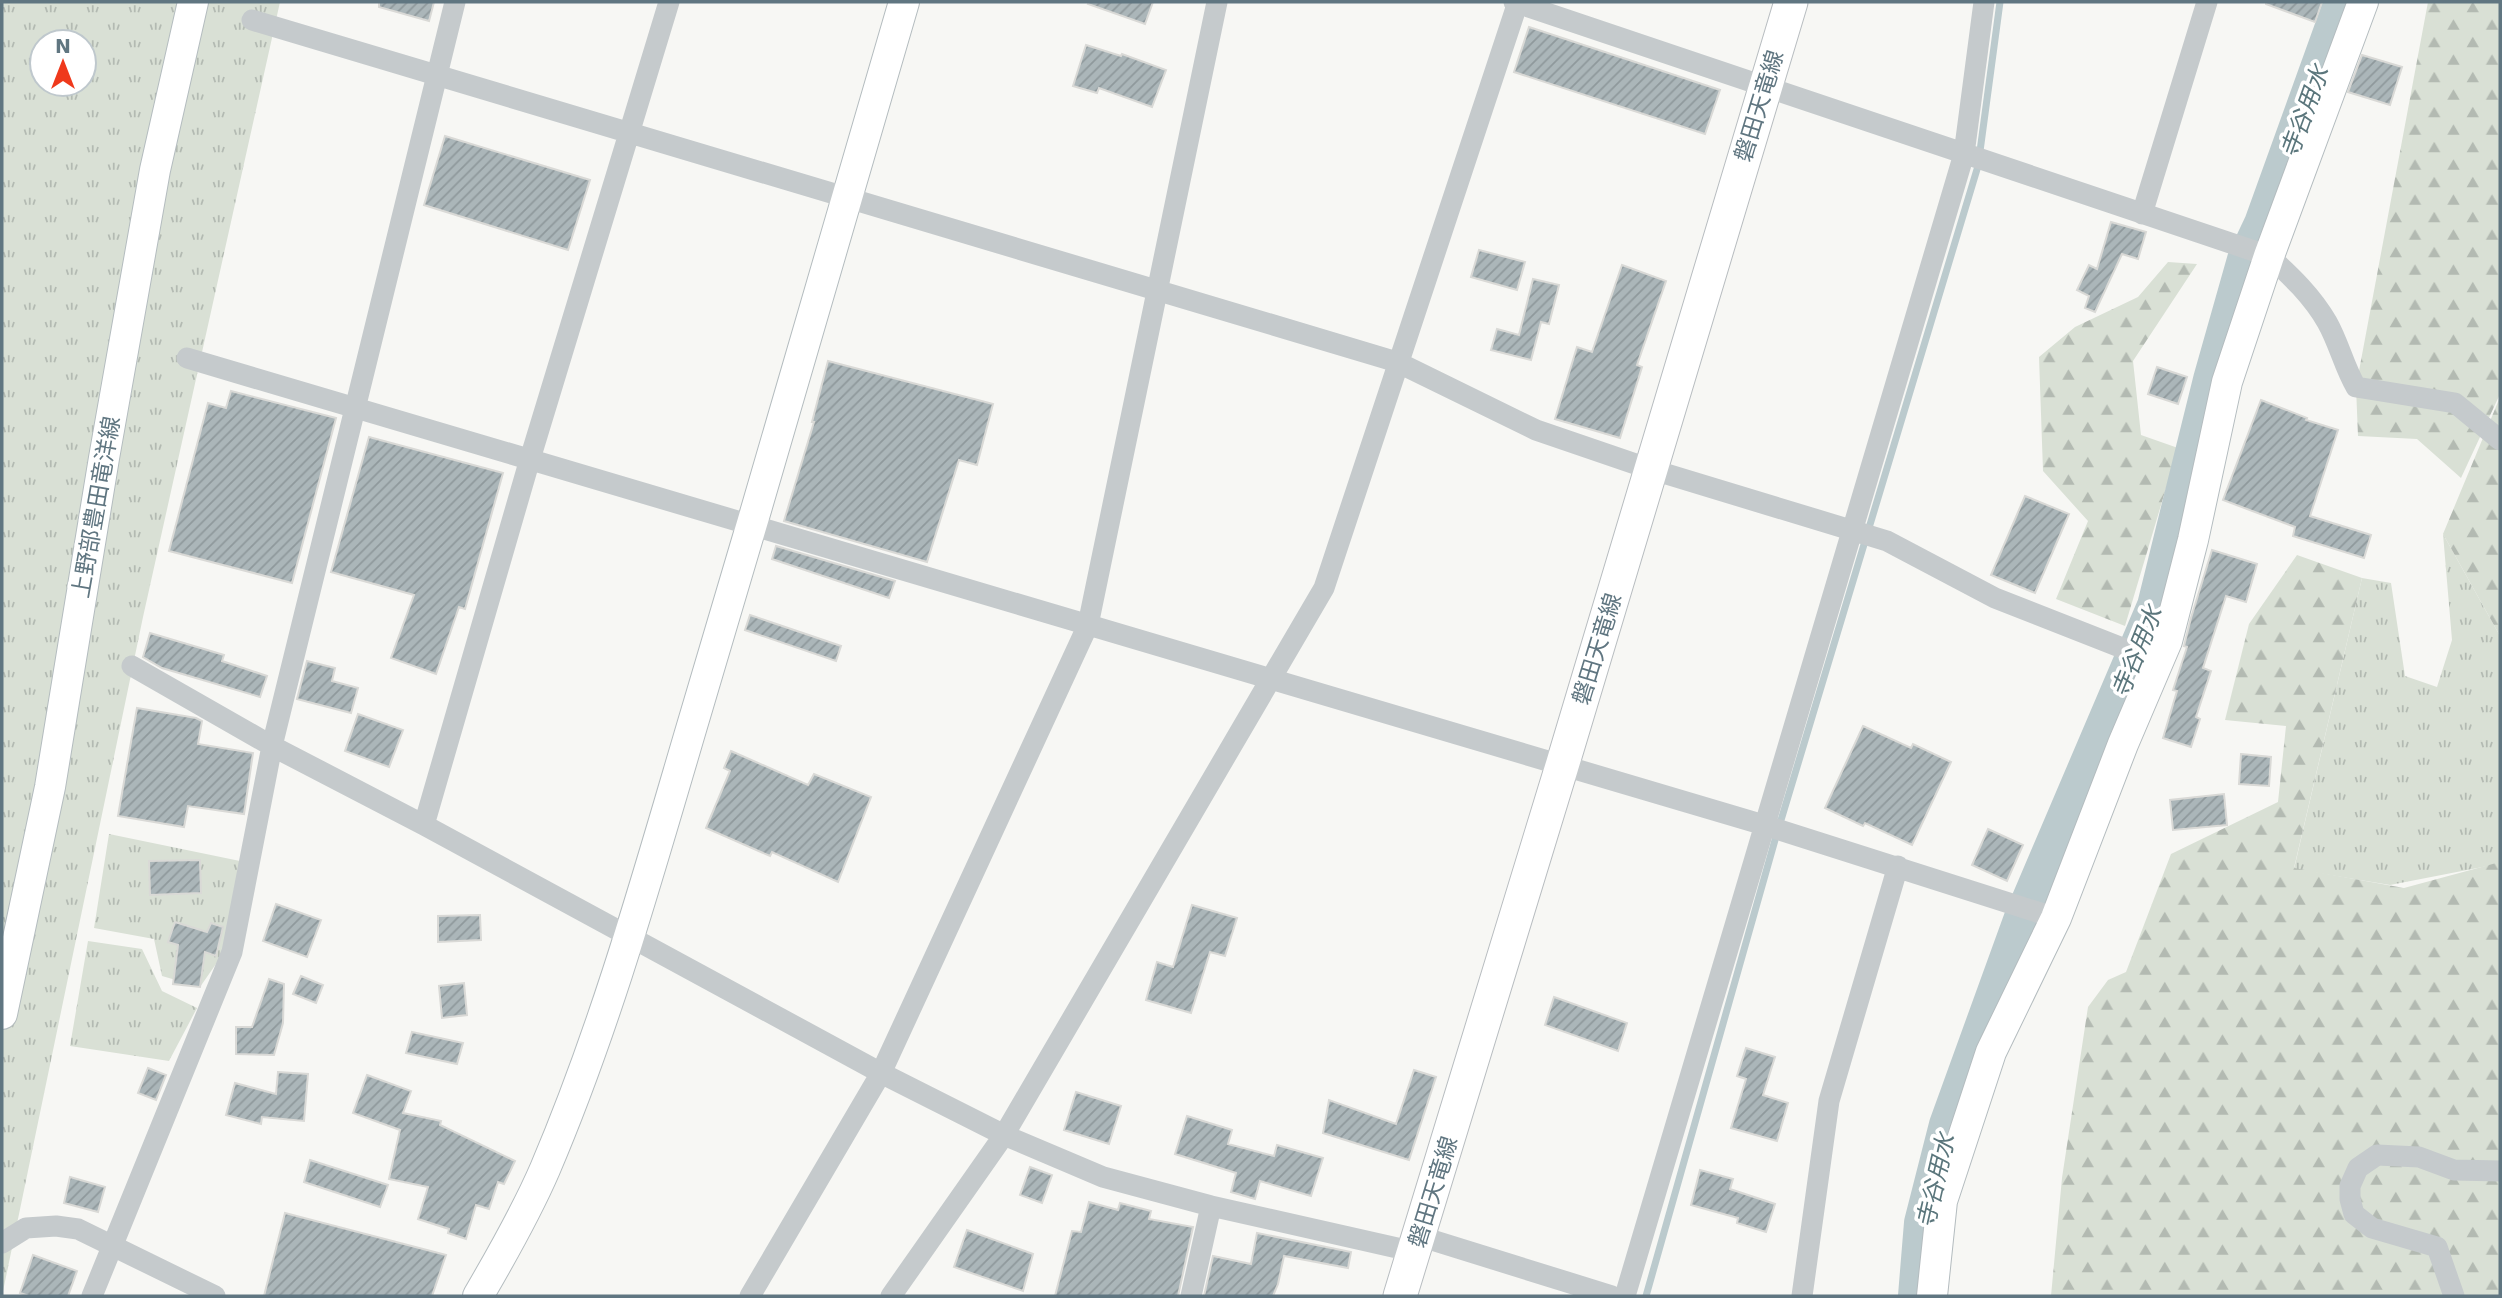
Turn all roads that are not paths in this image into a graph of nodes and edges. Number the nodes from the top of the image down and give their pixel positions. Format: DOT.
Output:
graph roads {
  1 [pos="193,2"];
  2 [pos="455,2"];
  3 [pos="669,2"];
  4 [pos="904,2"];
  5 [pos="1217,2"];
  6 [pos="1517,2"];
  7 [pos="1791,2"];
  8 [pos="1984,2"];
  9 [pos="2207,2"];
  10 [pos="2363,2"];
  11 [pos="252,20"];
  12 [pos="436,77"];
  13 [pos="1766,86"];
  14 [pos="629,134"];
  15 [pos="1964,154"];
  16 [pos="847,198"];
  17 [pos="2142,214"];
  18 [pos="2269,256"];
  19 [pos="1156,289"];
  20 [pos="187,358"];
  21 [pos="1397,362"];
  22 [pos="355,407"];
  23 [pos="2500,440"];
  24 [pos="530,460"];
  25 [pos="1650,469"];
  26 [pos="752,526"];
  27 [pos="1852,529"];
  28 [pos="1088,625"];
  29 [pos="2158,662"];
  30 [pos="132,666"];
  31 [pos="1272,680"];
  32 [pos="272,746"];
  33 [pos="1562,766"];
  34 [pos="424,825"];
  35 [pos="1764,825"];
  36 [pos="1898,866"];
  37 [pos="2056,918"];
  38 [pos="629,937"];
  39 [pos="2,1014"];
  40 [pos="881,1073"];
  41 [pos="1003,1135"];
  42 [pos="2500,1171"];
  43 [pos="1211,1206"];
  44 [pos="2,1243"];
  45 [pos="111,1244"];
  46 [pos="1417,1244"];
  47 [pos="92,1296"];
  48 [pos="215,1296"];
  49 [pos="478,1296"];
  50 [pos="750,1296"];
  51 [pos="891,1296"];
  52 [pos="1191,1296"];
  53 [pos="1400,1296"];
  54 [pos="1612,1296"];
  55 [pos="1625,1296"];
  56 [pos="1802,1296"];
  57 [pos="1932,1296"];
  58 [pos="2454,1296"];
  1 -- 39 [label="street, 上野部豊田竜洋線"];
  2 -- 12 [label="street"];
  3 -- 14 [label="street"];
  4 -- 16 [label="street"];
  5 -- 19 [label="street"];
  6 -- 13 [label="street"];
  6 -- 21 [label="street"];
  7 -- 13 [label="main road, 磐田天竜線"];
  8 -- 15 [label="street"];
  9 -- 17 [label="street"];
  10 -- 18 [label="street"];
  11 -- 12 [label="street"];
  12 -- 14 [label="street"];
  12 -- 22 [label="street"];
  13 -- 15 [label="street"];
  13 -- 25 [label="main road, 磐田天竜線"];
  14 -- 16 [label="street"];
  14 -- 24 [label="street"];
  15 -- 17 [label="street"];
  15 -- 27 [label="street"];
  16 -- 19 [label="street"];
  16 -- 26 [label="street"];
  17 -- 18 [label="street"];
  18 -- 23 [label="street"];
  18 -- 29 [label="street"];
  19 -- 21 [label="street"];
  19 -- 28 [label="street"];
  20 -- 22 [label="street"];
  21 -- 25 [label="street"];
  21 -- 31 [label="street"];
  22 -- 24 [label="street"];
  22 -- 32 [label="street"];
  24 -- 26 [label="street"];
  24 -- 34 [label="street"];
  25 -- 27 [label="street"];
  25 -- 33 [label="main road, 磐田天竜線"];
  26 -- 28 [label="street"];
  26 -- 38 [label="street"];
  27 -- 29 [label="street"];
  27 -- 35 [label="street"];
  28 -- 31 [label="street"];
  28 -- 40 [label="street"];
  29 -- 37 [label="street"];
  30 -- 32 [label="street"];
  31 -- 33 [label="street"];
  31 -- 41 [label="street"];
  32 -- 34 [label="street"];
  32 -- 45 [label="street"];
  33 -- 35 [label="street"];
  33 -- 46 [label="main road, 磐田天竜線"];
  34 -- 38 [label="street"];
  35 -- 36 [label="street"];
  35 -- 55 [label="street"];
  36 -- 37 [label="street"];
  36 -- 56 [label="street"];
  37 -- 57 [label="street"];
  38 -- 40 [label="street"];
  38 -- 49 [label="street"];
  40 -- 41 [label="street"];
  40 -- 50 [label="street"];
  41 -- 43 [label="street"];
  41 -- 51 [label="street"];
  42 -- 58 [label="street"];
  43 -- 46 [label="street"];
  43 -- 52 [label="street"];
  44 -- 45 [label="street"];
  45 -- 47 [label="street"];
  45 -- 48 [label="street"];
  46 -- 53 [label="main road, 磐田天竜線"];
  46 -- 54 [label="street"];
}
